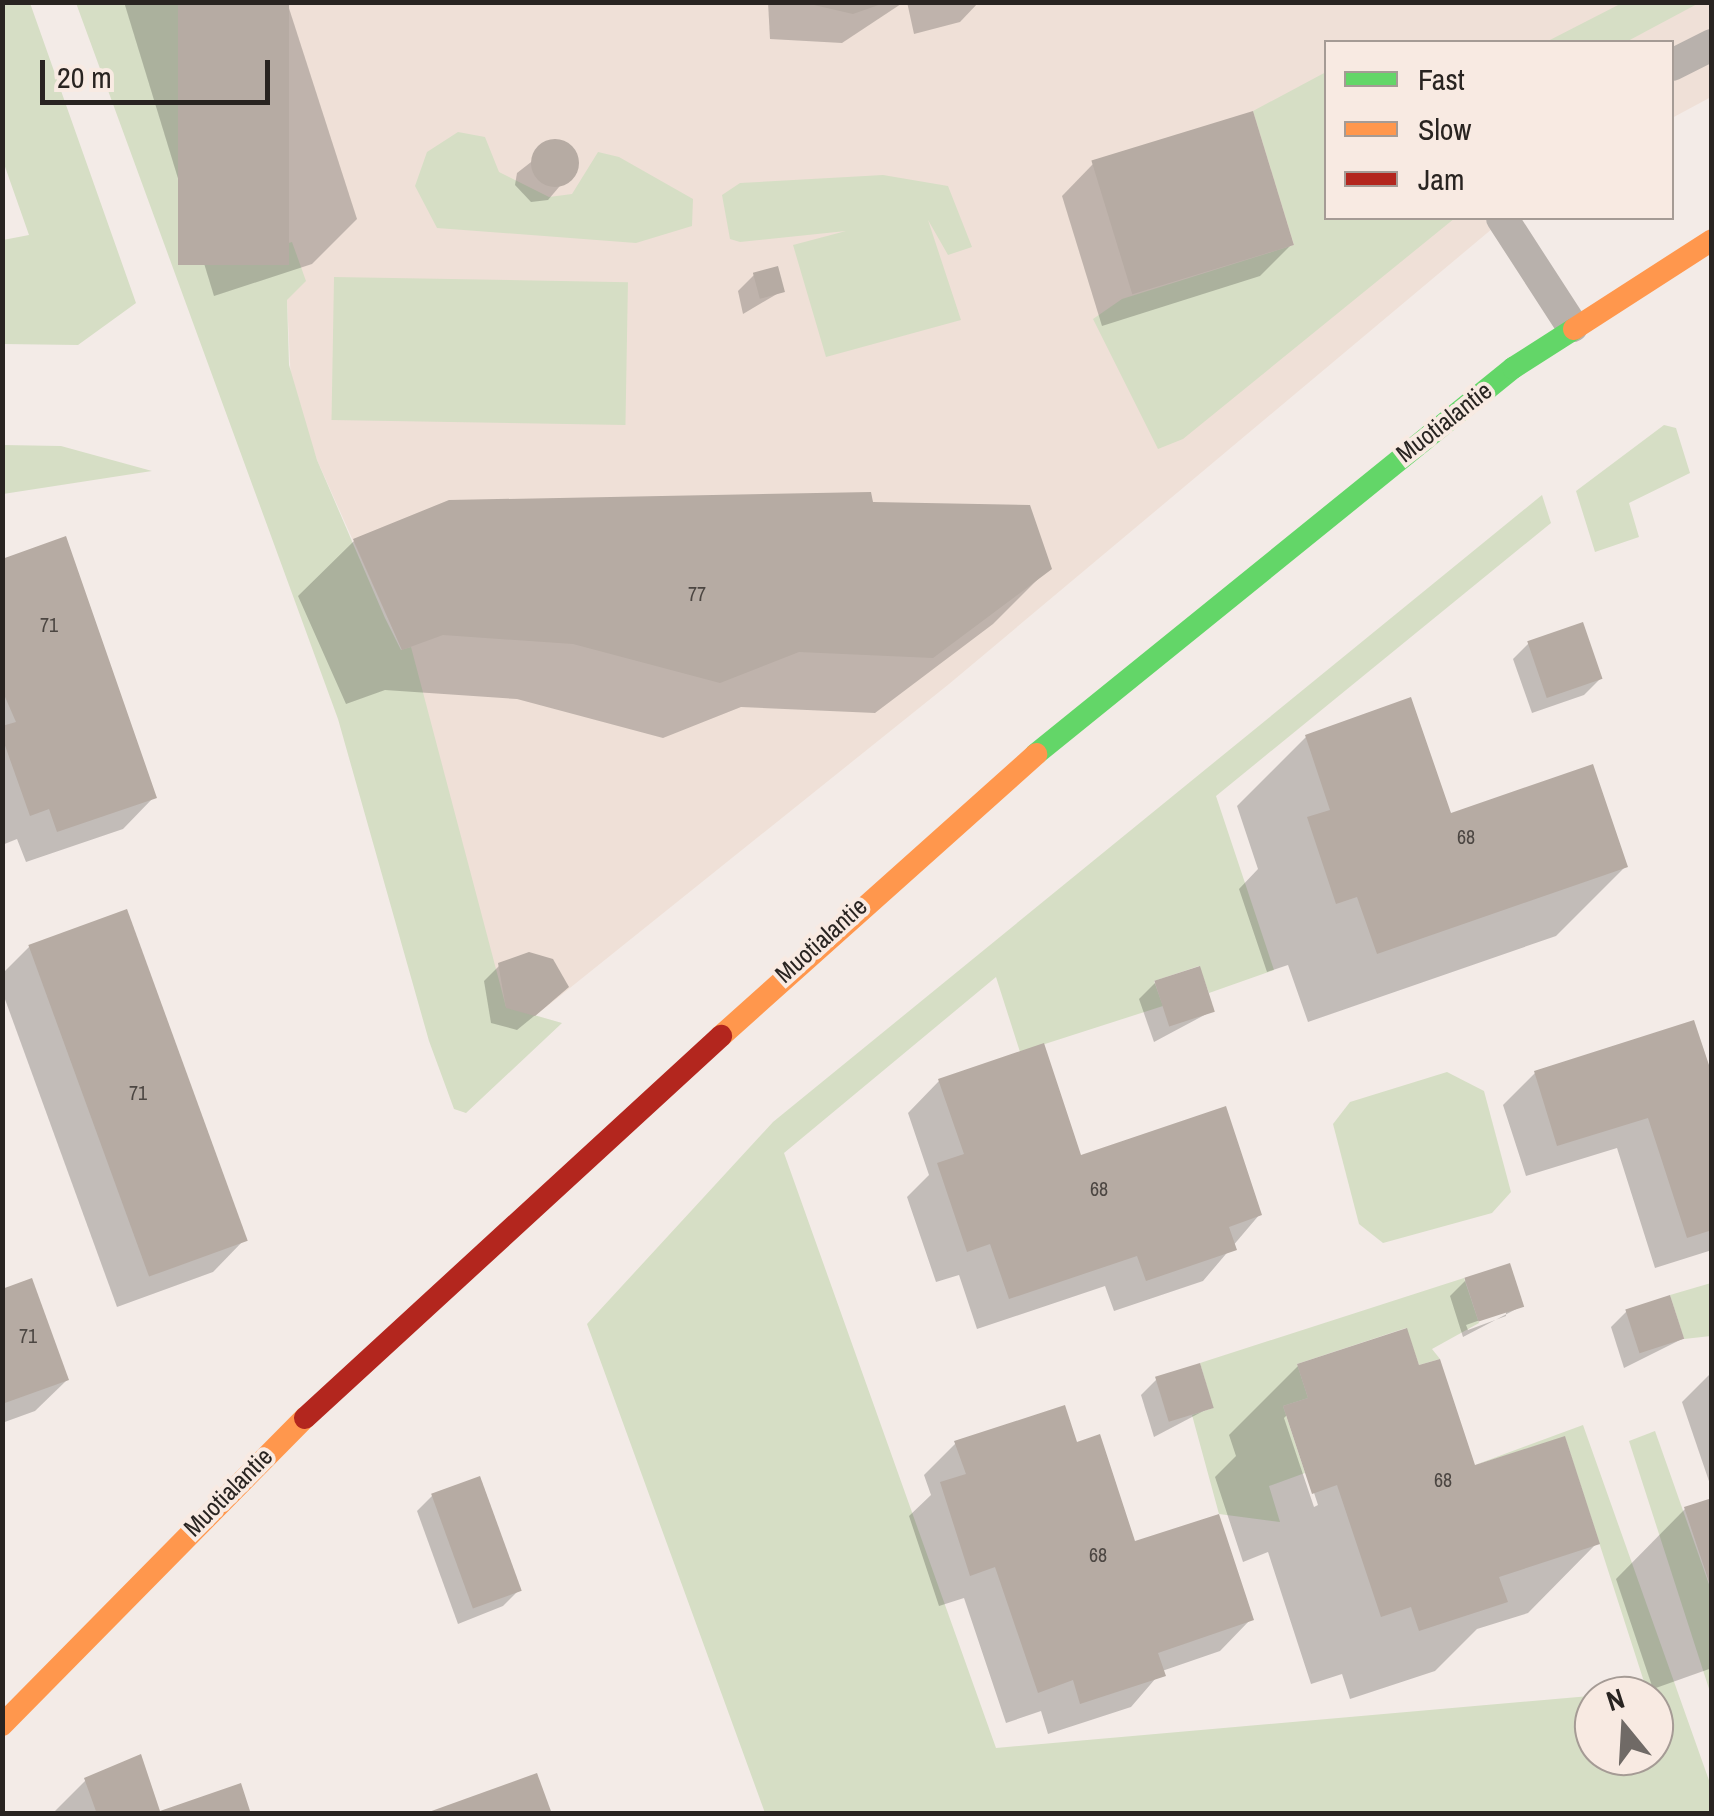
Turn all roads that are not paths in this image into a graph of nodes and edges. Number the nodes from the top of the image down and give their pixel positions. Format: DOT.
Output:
graph roads {
  1 [pos="1712,45"];
  2 [pos="1674,65"];
  3 [pos="1503,220"];
  4 [pos="1712,240"];
  5 [pos="1572,326"];
  6 [pos="2,1725"];
  1 -- 2 [label="lane"];
  3 -- 5 [label="lane"];
  4 -- 5 [label="street, Muotialantie"];
  5 -- 6 [label="street, Muotialantie"];
}
